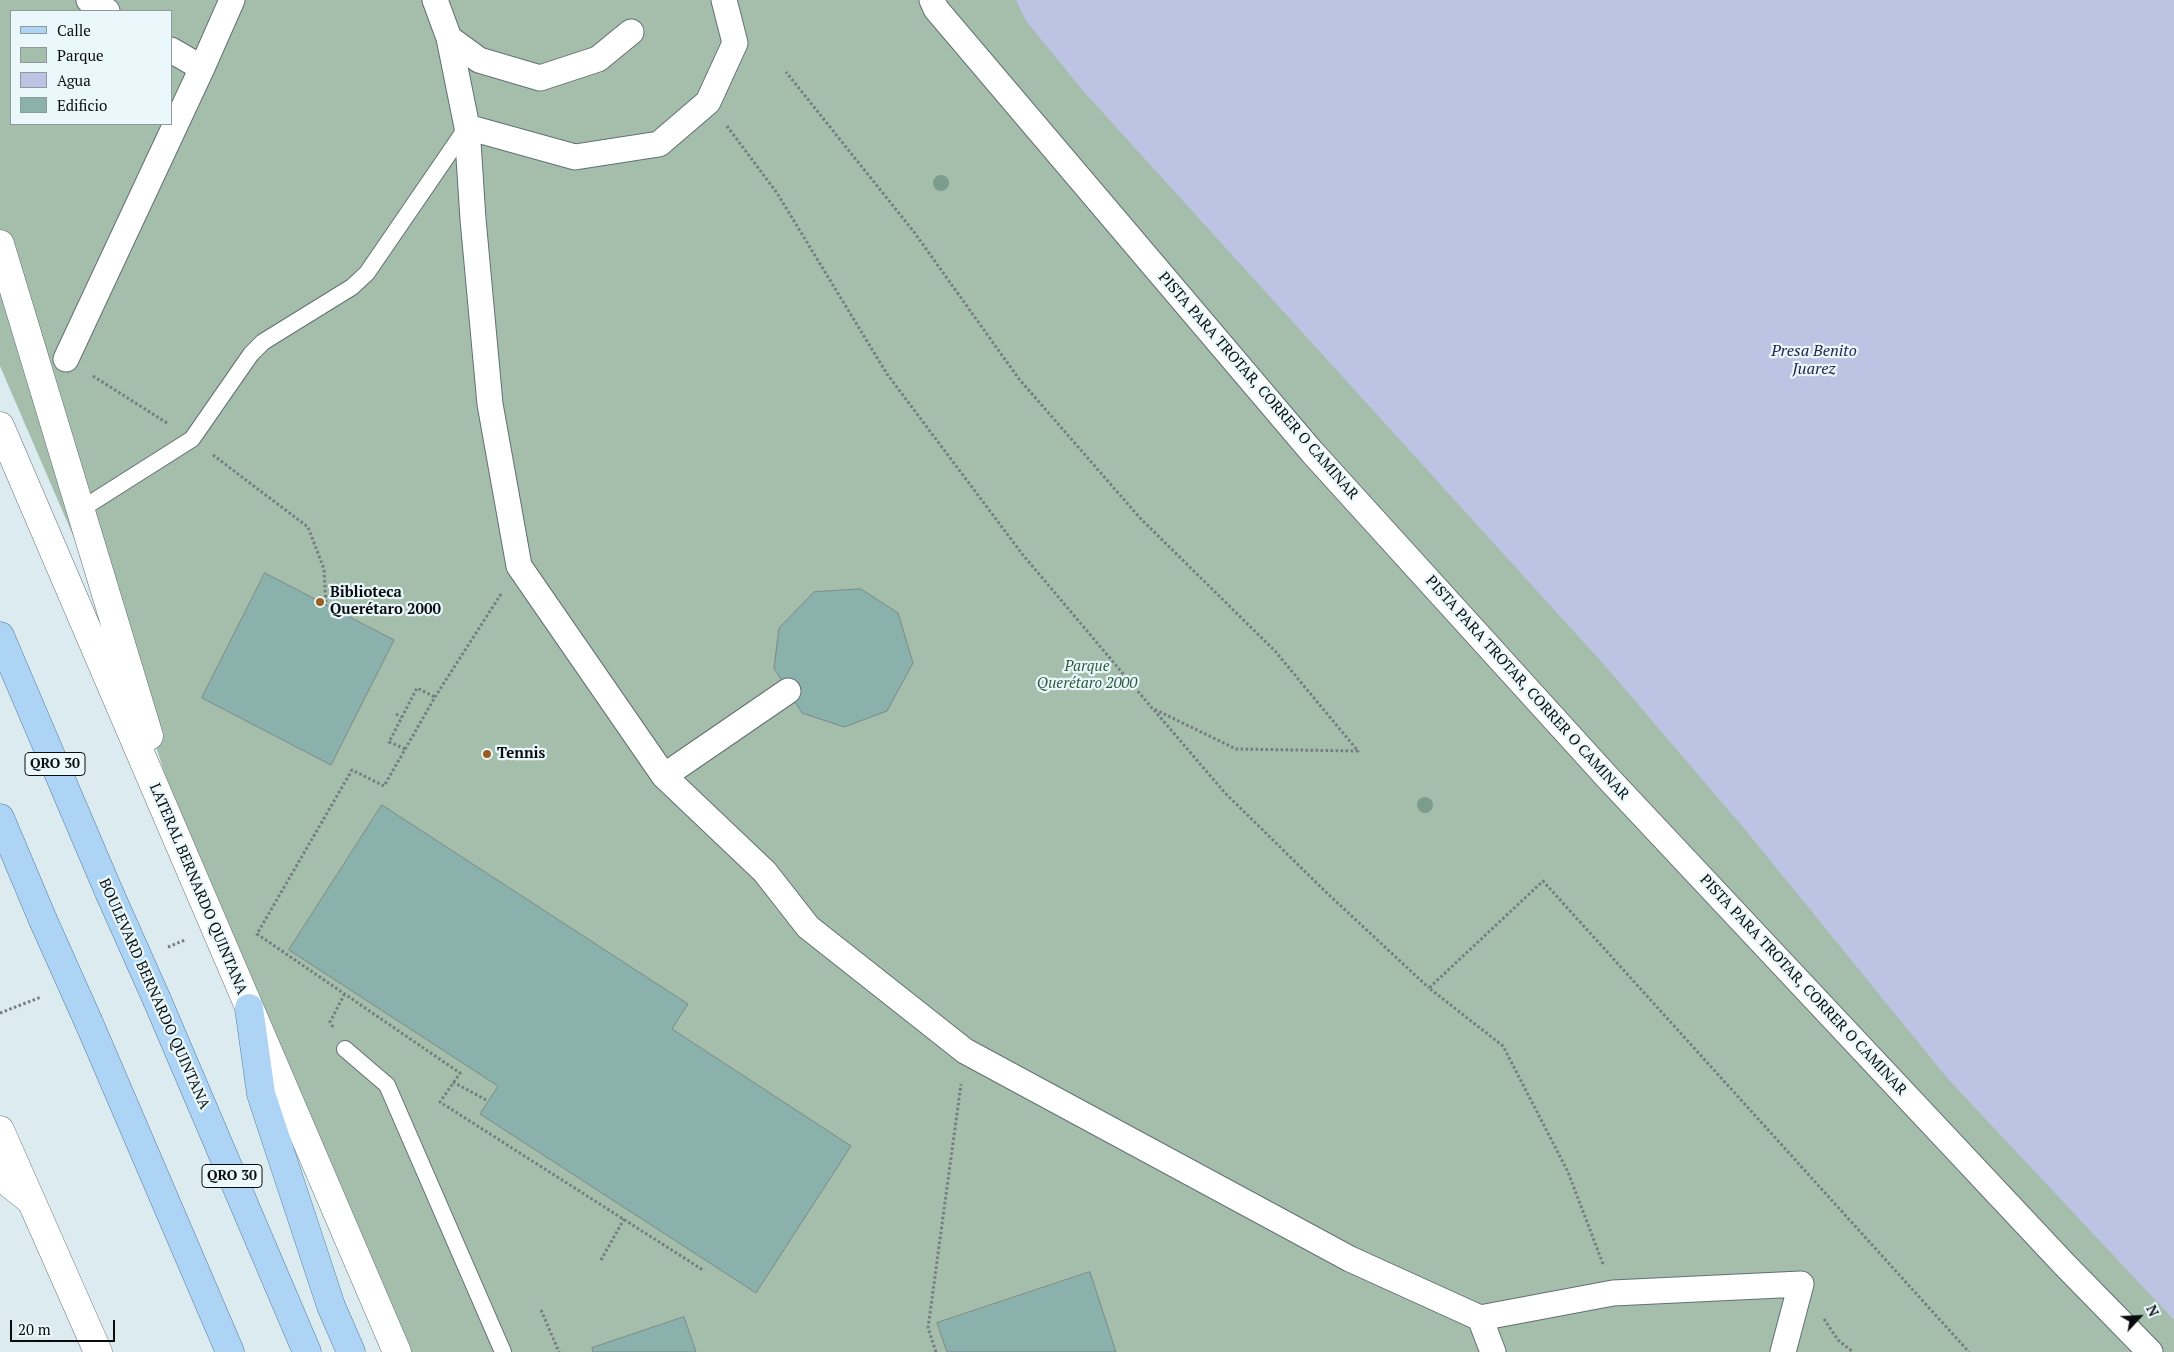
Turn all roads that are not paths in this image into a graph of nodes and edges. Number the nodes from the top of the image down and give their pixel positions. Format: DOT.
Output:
graph roads {
  1 [pos="89,0"];
  2 [pos="232,0"];
  3 [pos="724,0"];
  4 [pos="932,0"];
  5 [pos="438,1"];
  6 [pos="106,10"];
  7 [pos="631,32"];
  8 [pos="449,38"];
  9 [pos="172,51"];
  10 [pos="202,68"];
  11 [pos="467,127"];
  12 [pos="0,244"];
  13 [pos="66,359"];
  14 [pos="0,426"];
  15 [pos="80,510"];
  16 [pos="0,636"];
  17 [pos="788,691"];
  18 [pos="664,776"];
  19 [pos="0,818"];
  20 [pos="190,871"];
  21 [pos="249,1008"];
  22 [pos="345,1049"];
  23 [pos="0,1130"];
  24 [pos="0,1176"];
  25 [pos="30,1200"];
  26 [pos="1480,1318"];
  27 [pos="98,1352"];
  28 [pos="230,1352"];
  29 [pos="307,1352"];
  30 [pos="351,1352"];
  31 [pos="397,1352"];
  32 [pos="503,1352"];
  33 [pos="1493,1352"];
  34 [pos="1783,1352"];
  35 [pos="2150,1352"];
  1 -- 6 [label="street"];
  2 -- 10 [label="street"];
  3 -- 11 [label="street"];
  4 -- 35 [label="street, PISTA PARA TROTAR, CORRER O CAMINAR"];
  5 -- 8 [label="street"];
  7 -- 8 [label="street"];
  8 -- 11 [label="street"];
  9 -- 10 [label="street"];
  10 -- 13 [label="street"];
  11 -- 15 [label="lane"];
  11 -- 18 [label="street"];
  12 -- 15 [label="street"];
  14 -- 20 [label="street, LATERAL BERNARDO QUINTANA"];
  15 -- 20 [label="street"];
  16 -- 29 [label="main road, BOULEVARD BERNARDO QUINTANA / QRO 30, bridge"];
  17 -- 18 [label="street"];
  18 -- 26 [label="street"];
  19 -- 28 [label="main road, bridge"];
  20 -- 21 [label="street, LATERAL BERNARDO QUINTANA"];
  21 -- 30 [label="main road"];
  21 -- 31 [label="street, LATERAL BERNARDO QUINTANA"];
  22 -- 32 [label="lane"];
  23 -- 25 [label="street"];
  24 -- 25 [label="street"];
  25 -- 27 [label="street"];
  26 -- 33 [label="street"];
  26 -- 34 [label="street"];
}
